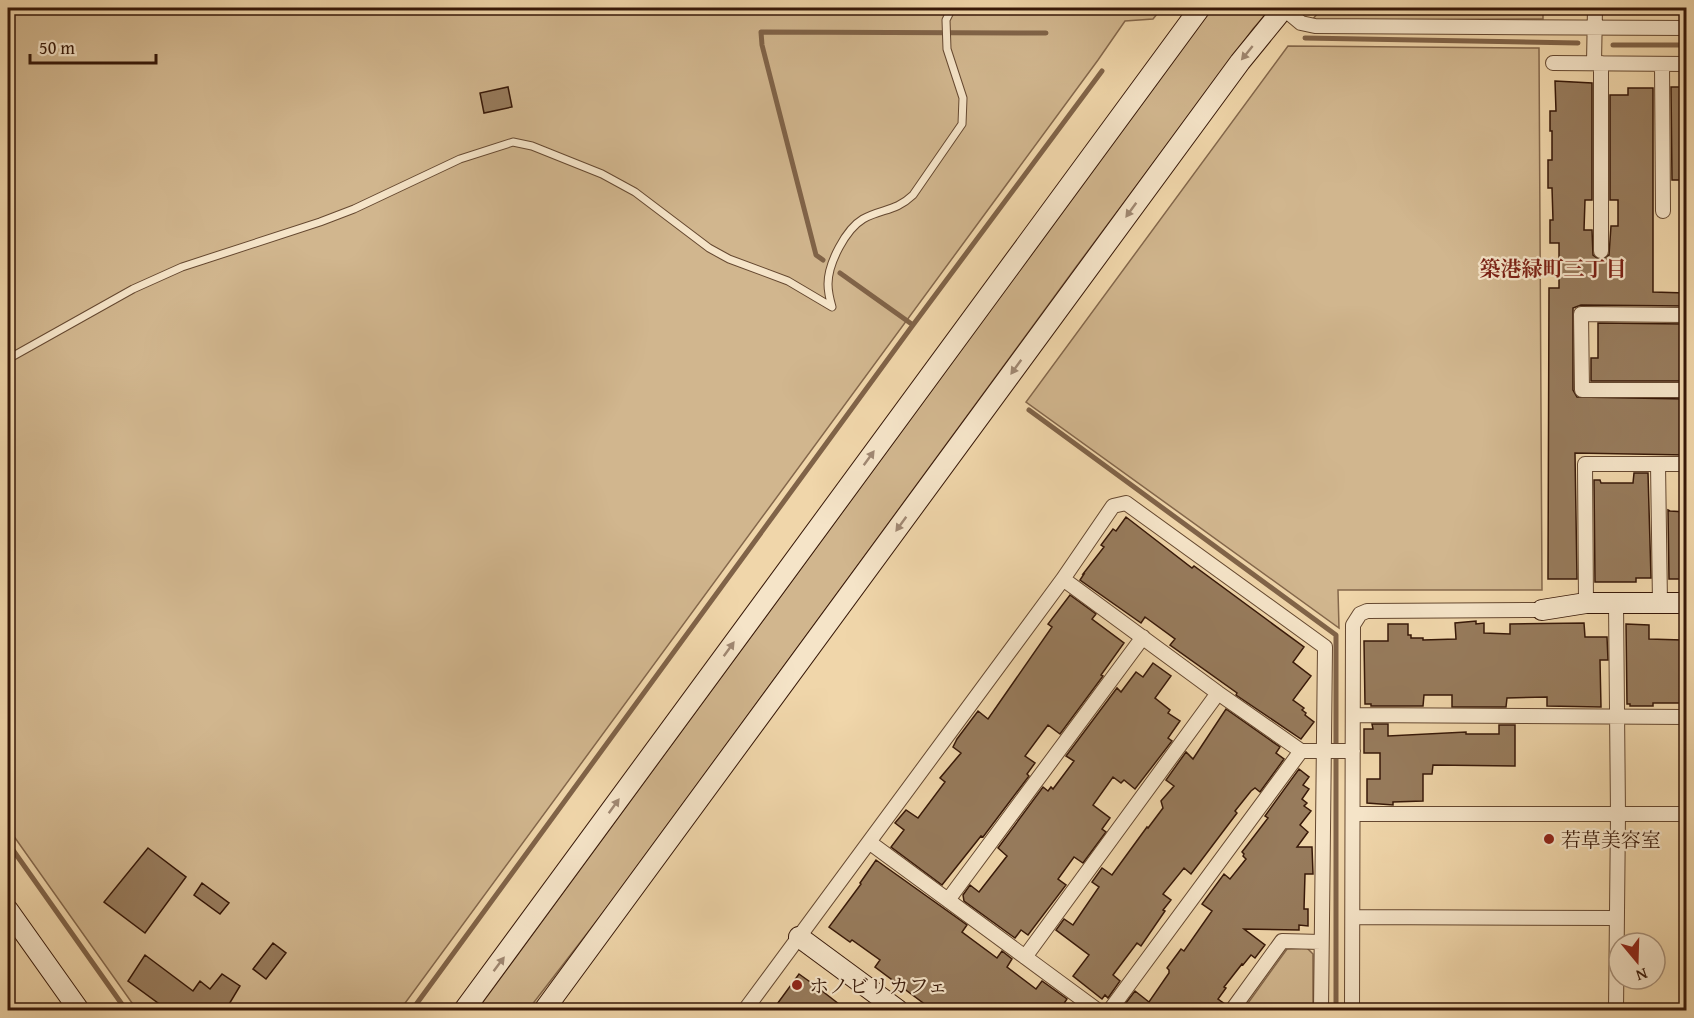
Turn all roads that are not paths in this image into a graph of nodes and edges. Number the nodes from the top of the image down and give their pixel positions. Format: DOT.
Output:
graph roads {
  1 [pos="952,8"];
  2 [pos="1200,8"];
  3 [pos="1283,8"];
  4 [pos="1595,8"];
  5 [pos="1595,27"];
  6 [pos="1686,28"];
  7 [pos="1553,63"];
  8 [pos="1598,63"];
  9 [pos="1662,63"];
  10 [pos="1686,64"];
  11 [pos="1663,211"];
  12 [pos="1601,251"];
  13 [pos="1686,315"];
  14 [pos="8,359"];
  15 [pos="1686,390"];
  16 [pos="1658,464"];
  17 [pos="1686,464"];
  18 [pos="1063,579"];
  19 [pos="1586,603"];
  20 [pos="1616,603"];
  21 [pos="1660,603"];
  22 [pos="1686,603"];
  23 [pos="1542,610"];
  24 [pos="1143,637"];
  25 [pos="1218,693"];
  26 [pos="1353,716"];
  27 [pos="1617,717"];
  28 [pos="1686,717"];
  29 [pos="1337,750"];
  30 [pos="1301,751"];
  31 [pos="1353,814"];
  32 [pos="1618,814"];
  33 [pos="1686,814"];
  34 [pos="869,842"];
  35 [pos="948,900"];
  36 [pos="8,910"];
  37 [pos="1353,917"];
  38 [pos="1617,918"];
  39 [pos="799,937"];
  40 [pos="1322,942"];
  41 [pos="1025,957"];
  42 [pos="79,1011"];
  43 [pos="464,1011"];
  44 [pos="544,1011"];
  45 [pos="745,1011"];
  46 [pos="898,1011"];
  47 [pos="1097,1011"];
  48 [pos="1110,1011"];
  49 [pos="1232,1011"];
  50 [pos="1322,1011"];
  51 [pos="1352,1011"];
  52 [pos="1616,1011"];
  1 -- 14 [label="lane"];
  43 -- 2 [label="street, one-way"];
  3 -- 5 [label="street"];
  3 -- 44 [label="street, one-way"];
  4 -- 5 [label="street"];
  5 -- 6 [label="street"];
  5 -- 8 [label="street"];
  7 -- 8 [label="street"];
  8 -- 9 [label="street"];
  8 -- 12 [label="street"];
  9 -- 10 [label="street"];
  9 -- 11 [label="street"];
  13 -- 15 [label="street"];
  16 -- 17 [label="street"];
  16 -- 19 [label="street"];
  16 -- 21 [label="street"];
  18 -- 24 [label="street"];
  18 -- 29 [label="street"];
  18 -- 34 [label="street"];
  19 -- 20 [label="street"];
  19 -- 23 [label="street"];
  20 -- 21 [label="street"];
  20 -- 27 [label="street"];
  21 -- 22 [label="street"];
  23 -- 26 [label="street"];
  24 -- 25 [label="street"];
  24 -- 35 [label="street"];
  25 -- 30 [label="street"];
  25 -- 41 [label="street"];
  26 -- 27 [label="street"];
  26 -- 29 [label="street"];
  27 -- 28 [label="street"];
  27 -- 32 [label="street"];
  29 -- 30 [label="street"];
  29 -- 31 [label="street"];
  29 -- 40 [label="street"];
  30 -- 48 [label="street"];
  31 -- 32 [label="street"];
  31 -- 37 [label="street"];
  32 -- 33 [label="street"];
  32 -- 38 [label="street"];
  34 -- 35 [label="street"];
  34 -- 39 [label="street"];
  35 -- 41 [label="street"];
  36 -- 42 [label="street"];
  37 -- 38 [label="street"];
  37 -- 51 [label="street"];
  38 -- 52 [label="street"];
  39 -- 45 [label="street"];
  39 -- 46 [label="street"];
  40 -- 49 [label="street"];
  40 -- 50 [label="street"];
  41 -- 47 [label="street"];
}
